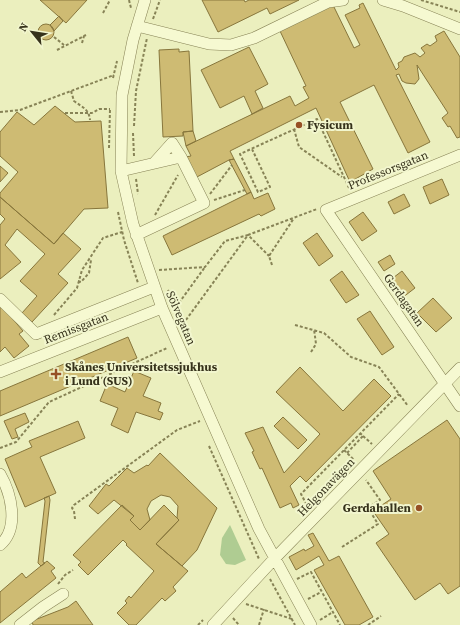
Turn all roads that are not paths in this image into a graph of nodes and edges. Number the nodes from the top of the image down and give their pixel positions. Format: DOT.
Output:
graph roads {
  1 [pos="145,0"];
  2 [pos="343,0"];
  3 [pos="383,0"];
  4 [pos="137,26"];
  5 [pos="460,29"];
  6 [pos="460,155"];
  7 [pos="121,171"];
  8 [pos="326,210"];
  9 [pos="141,233"];
  10 [pos="154,287"];
  11 [pos="0,299"];
  12 [pos="162,308"];
  13 [pos="460,368"];
  14 [pos="0,372"];
  15 [pos="445,383"];
  16 [pos="460,406"];
  17 [pos="0,474"];
  18 [pos="0,545"];
  19 [pos="274,558"];
  20 [pos="63,594"];
  21 [pos="20,625"];
  22 [pos="213,625"];
  23 [pos="311,625"];
  1 -- 4 [label="street, Sölvegatan"];
  2 -- 4 [label="street"];
  3 -- 5 [label="street"];
  4 -- 7 [label="street, Sölvegatan"];
  6 -- 8 [label="street, Professorsgatan"];
  7 -- 9 [label="street, Sölvegatan"];
  7 -- 9 [label="street"];
  8 -- 15 [label="street, Gerdagatan"];
  9 -- 10 [label="street, Sölvegatan"];
  10 -- 11 [label="street"];
  10 -- 12 [label="street, Sölvegatan"];
  12 -- 14 [label="street, Remissgatan"];
  12 -- 19 [label="street, Sölvegatan"];
  13 -- 15 [label="street, Helgonavägen"];
  15 -- 16 [label="street, Gerdagatan"];
  15 -- 19 [label="street, Helgonavägen"];
  17 -- 18 [label="street"];
  19 -- 22 [label="street, Helgonavägen"];
  19 -- 23 [label="street, Sölvegatan"];
  20 -- 21 [label="street"];
}
